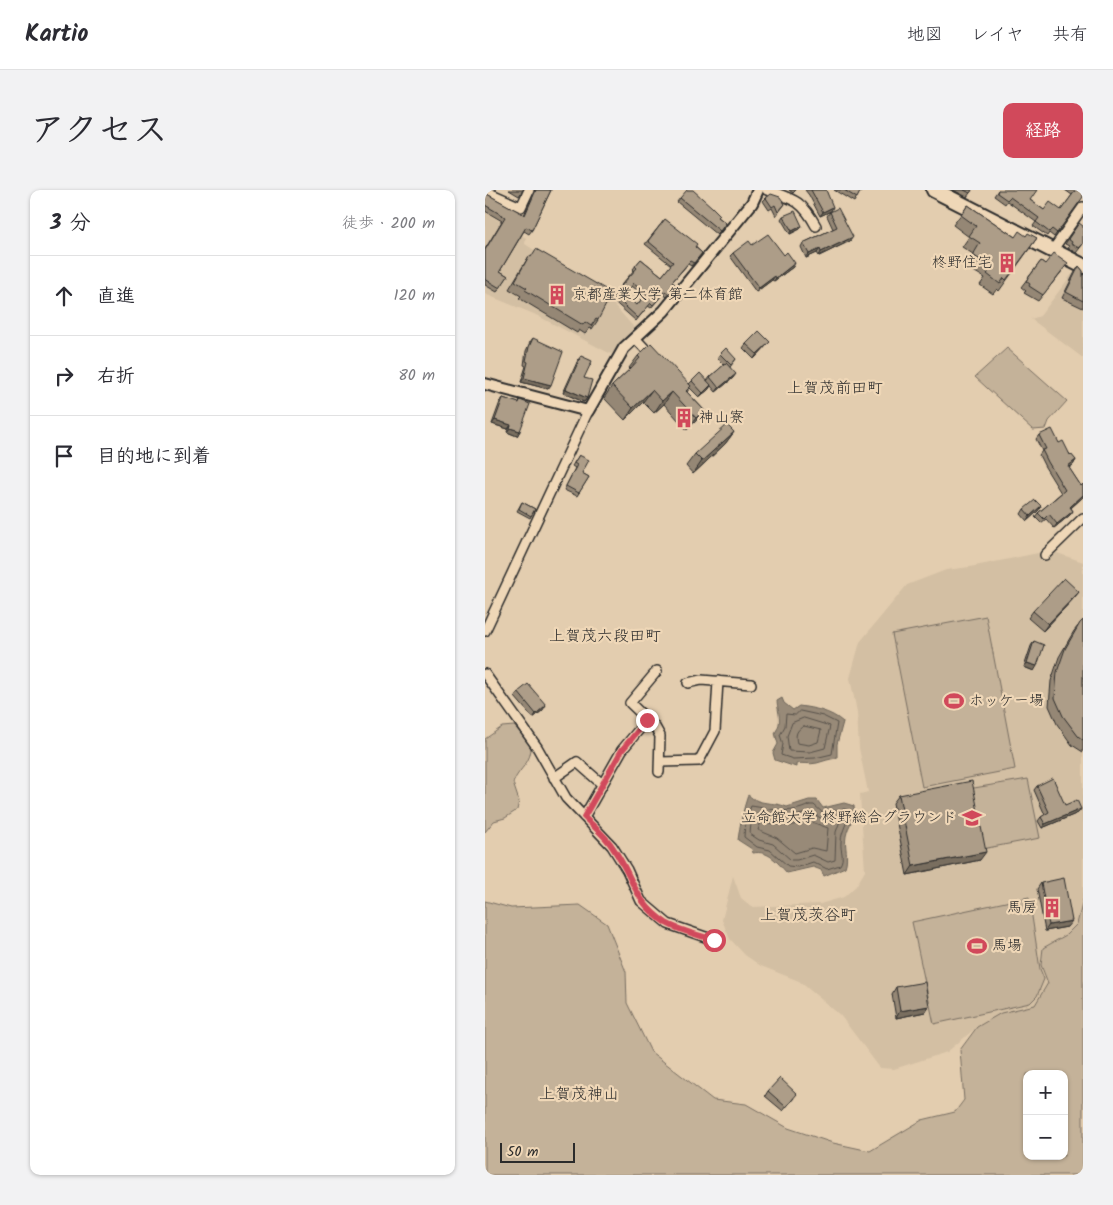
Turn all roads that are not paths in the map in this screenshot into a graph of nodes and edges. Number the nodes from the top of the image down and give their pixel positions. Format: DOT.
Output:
graph roads {
  1 [pos="529,190"];
  2 [pos="758,190"];
  3 [pos="767,190"];
  4 [pos="934,190"];
  5 [pos="485,191"];
  6 [pos="1083,207"];
  7 [pos="816,226"];
  8 [pos="1052,251"];
  9 [pos="1083,266"];
  10 [pos="635,338"];
  11 [pos="660,365"];
  12 [pos="485,384"];
  13 [pos="588,411"];
  14 [pos="1083,518"];
  15 [pos="1045,555"];
  16 [pos="485,631"];
  17 [pos="657,671"];
  18 [pos="485,674"];
  19 [pos="718,681"];
  20 [pos="688,683"];
  21 [pos="751,684"];
  22 [pos="647,720"];
  23 [pos="660,762"];
  24 [pos="659,772"];
  25 [pos="554,778"];
  26 [pos="603,784"];
  27 [pos="584,817"];
  28 [pos="714,940"];
  1 -- 5 [label="street"];
  2 -- 10 [label="street"];
  3 -- 7 [label="street"];
  4 -- 8 [label="main road"];
  6 -- 8 [label="street"];
  8 -- 9 [label="main road"];
  10 -- 11 [label="street"];
  10 -- 13 [label="street"];
  12 -- 13 [label="street"];
  13 -- 16 [label="street"];
  14 -- 15 [label="street"];
  17 -- 22 [label="street"];
  18 -- 25 [label="street"];
  19 -- 20 [label="street"];
  19 -- 21 [label="street"];
  19 -- 23 [label="street"];
  22 -- 23 [label="street"];
  22 -- 26 [label="street"];
  23 -- 24 [label="street"];
  25 -- 26 [label="street"];
  25 -- 27 [label="street"];
  26 -- 27 [label="street"];
  27 -- 28 [label="street"];
}
